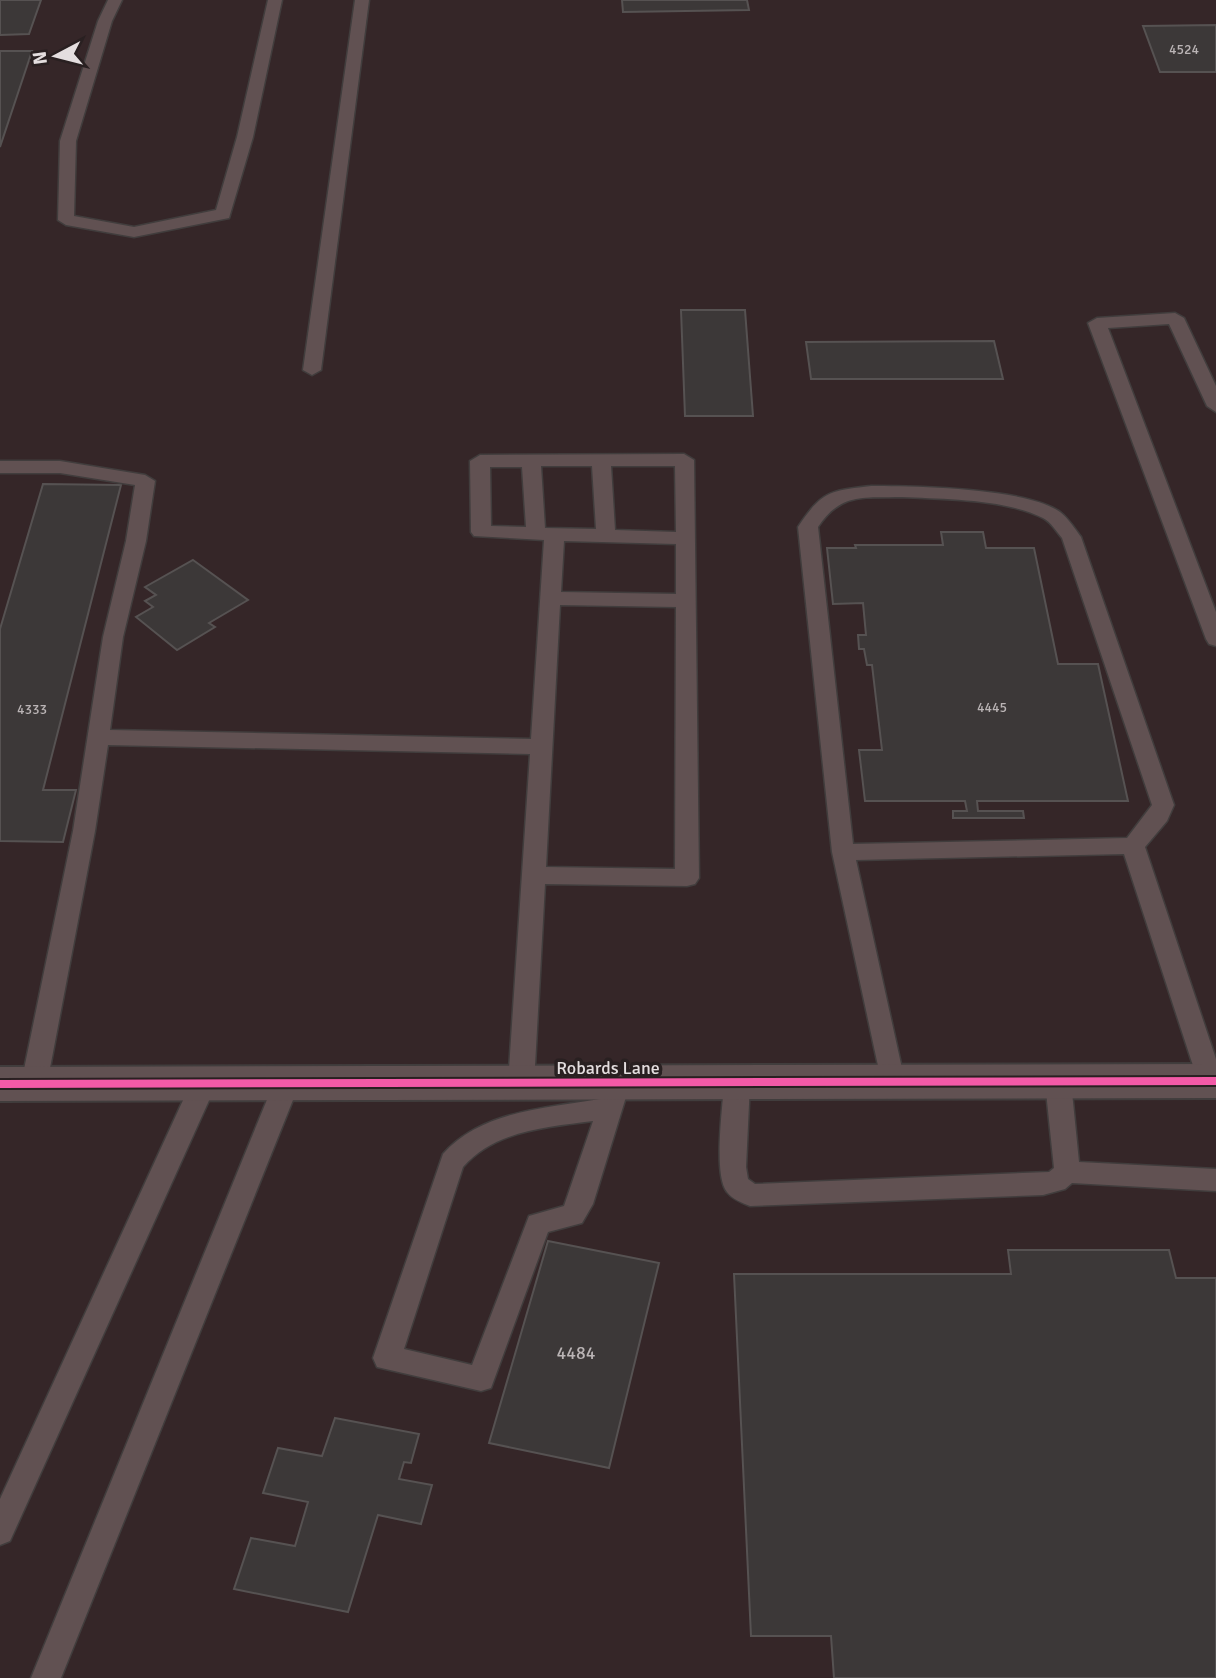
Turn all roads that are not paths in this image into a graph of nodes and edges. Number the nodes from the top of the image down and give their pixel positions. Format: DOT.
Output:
graph roads {
  1 [pos="115,0"];
  2 [pos="275,0"];
  3 [pos="362,0"];
  4 [pos="312,370"];
  5 [pos="1216,406"];
  6 [pos="601,460"];
  7 [pos="531,461"];
  8 [pos="0,467"];
  9 [pos="545,534"];
  10 [pos="606,536"];
  11 [pos="686,538"];
  12 [pos="550,598"];
  13 [pos="686,601"];
  14 [pos="1216,639"];
  15 [pos="100,737"];
  16 [pos="542,747"];
  17 [pos="1133,846"];
  18 [pos="843,852"];
  19 [pos="534,875"];
  20 [pos="1213,1081"];
  21 [pos="892,1082"];
  22 [pos="1058,1082"];
  23 [pos="737,1083"];
  24 [pos="17,1084"];
  25 [pos="522,1084"];
  26 [pos="203,1085"];
  27 [pos="286,1085"];
  28 [pos="613,1096"];
  29 [pos="1068,1172"];
  30 [pos="1216,1180"];
  31 [pos="0,1531"];
  32 [pos="47,1678"];
  1 -- 2 [label="lane"];
  3 -- 4 [label="lane"];
  5 -- 14 [label="lane"];
  6 -- 7 [label="lane"];
  6 -- 10 [label="lane"];
  6 -- 11 [label="lane"];
  7 -- 9 [label="lane"];
  7 -- 9 [label="lane"];
  8 -- 15 [label="lane"];
  9 -- 10 [label="lane"];
  9 -- 12 [label="lane"];
  10 -- 11 [label="lane"];
  11 -- 13 [label="lane"];
  12 -- 13 [label="lane"];
  12 -- 16 [label="lane"];
  13 -- 19 [label="lane"];
  15 -- 16 [label="lane"];
  15 -- 24 [label="lane"];
  16 -- 19 [label="lane"];
  17 -- 18 [label="lane"];
  17 -- 18 [label="lane"];
  17 -- 20 [label="lane"];
  18 -- 21 [label="lane"];
  19 -- 25 [label="lane"];
  20 -- 22 [label="street, Robards Lane"];
  21 -- 22 [label="street, Robards Lane"];
  21 -- 23 [label="street, Robards Lane"];
  22 -- 29 [label="lane"];
  23 -- 28 [label="street, Robards Lane"];
  23 -- 29 [label="lane"];
  24 -- 26 [label="street, Robards Lane"];
  25 -- 27 [label="street, Robards Lane"];
  25 -- 28 [label="street, Robards Lane"];
  26 -- 27 [label="street, Robards Lane"];
  26 -- 31 [label="lane"];
  27 -- 32 [label="lane"];
  28 -- 28 [label="lane"];
  29 -- 30 [label="lane"];
}
